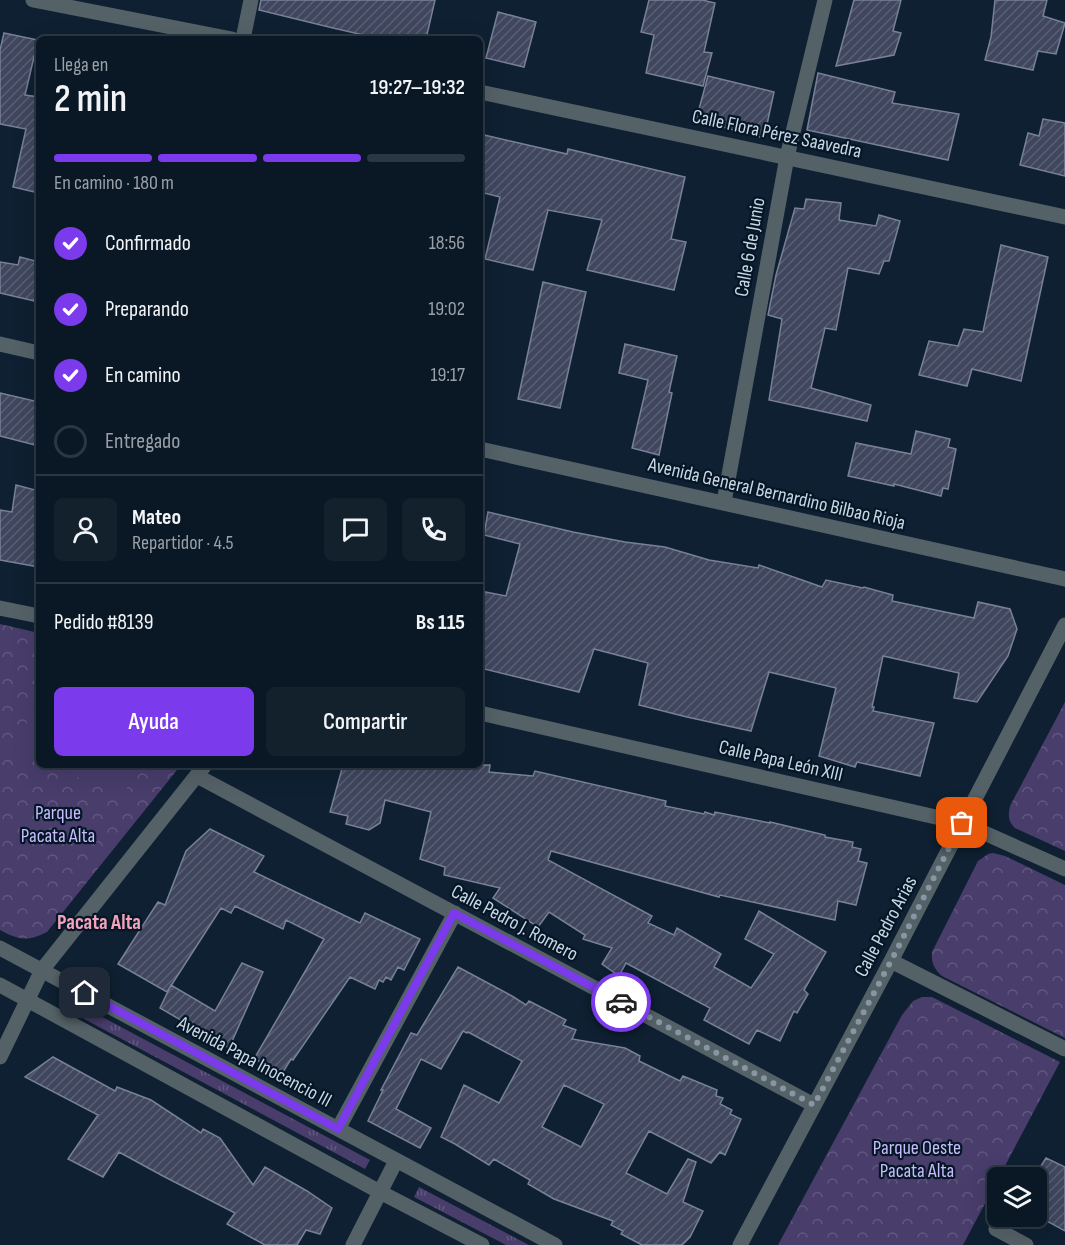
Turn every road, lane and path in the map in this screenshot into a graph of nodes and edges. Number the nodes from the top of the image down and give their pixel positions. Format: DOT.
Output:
graph roads {
  1 [pos="33,0"];
  2 [pos="251,0"];
  3 [pos="825,0"];
  4 [pos="217,36"];
  5 [pos="244,36"];
  6 [pos="483,93"];
  7 [pos="787,157"];
  8 [pos="1065,217"];
  9 [pos="0,344"];
  10 [pos="36,352"];
  11 [pos="483,450"];
  12 [pos="724,502"];
  13 [pos="1065,579"];
  14 [pos="0,608"];
  15 [pos="36,615"];
  16 [pos="1065,625"];
  17 [pos="483,714"];
  18 [pos="201,770"];
  19 [pos="962,823"];
  20 [pos="1065,869"];
  21 [pos="454,913"];
  22 [pos="0,948"];
  23 [pos="891,961"];
  24 [pos="42,970"];
  25 [pos="0,985"];
  26 [pos="28,999"];
  27 [pos="1065,1049"];
  28 [pos="0,1057"];
  29 [pos="814,1105"];
  30 [pos="338,1129"];
  31 [pos="396,1161"];
  32 [pos="380,1192"];
  33 [pos="996,1229"];
  34 [pos="353,1245"];
  35 [pos="482,1245"];
  36 [pos="555,1245"];
  37 [pos="740,1245"];
  38 [pos="1026,1245"];
  1 -- 4 [label="street"];
  2 -- 5 [label="street"];
  3 -- 7 [label="street, Calle 6 de Junio"];
  6 -- 7 [label="street, Calle Flora Pérez Saavedra"];
  7 -- 8 [label="street, Calle Flora Pérez Saavedra"];
  7 -- 12 [label="street, Calle 6 de Junio"];
  9 -- 10 [label="street"];
  11 -- 12 [label="street, Avenida General Bernardino Bilbao Rioja"];
  12 -- 13 [label="street, Avenida General Bernardino Bilbao Rioja"];
  14 -- 15 [label="street"];
  16 -- 19 [label="street, Calle Pedro Arias"];
  17 -- 19 [label="street, Calle Papa León XIII"];
  18 -- 21 [label="street, Calle Pedro J. Romero"];
  18 -- 24 [label="street"];
  19 -- 20 [label="street, Calle Papa León XIII"];
  19 -- 23 [label="street, Calle Pedro Arias"];
  21 -- 29 [label="street, Calle Pedro J. Romero"];
  21 -- 30 [label="street"];
  22 -- 24 [label="street, Avenida Papa Inocencio III"];
  23 -- 27 [label="street"];
  23 -- 29 [label="street, Calle Pedro Arias"];
  24 -- 26 [label="street"];
  24 -- 30 [label="street, Avenida Papa Inocencio III"];
  25 -- 26 [label="street"];
  26 -- 28 [label="street"];
  26 -- 32 [label="street"];
  29 -- 37 [label="street, Calle Pedro Arias"];
  30 -- 31 [label="street, Avenida Papa Inocencio III"];
  31 -- 32 [label="street"];
  31 -- 36 [label="street, Avenida Papa Inocencio III"];
  32 -- 34 [label="street"];
  32 -- 35 [label="street"];
  33 -- 38 [label="street"];
}
